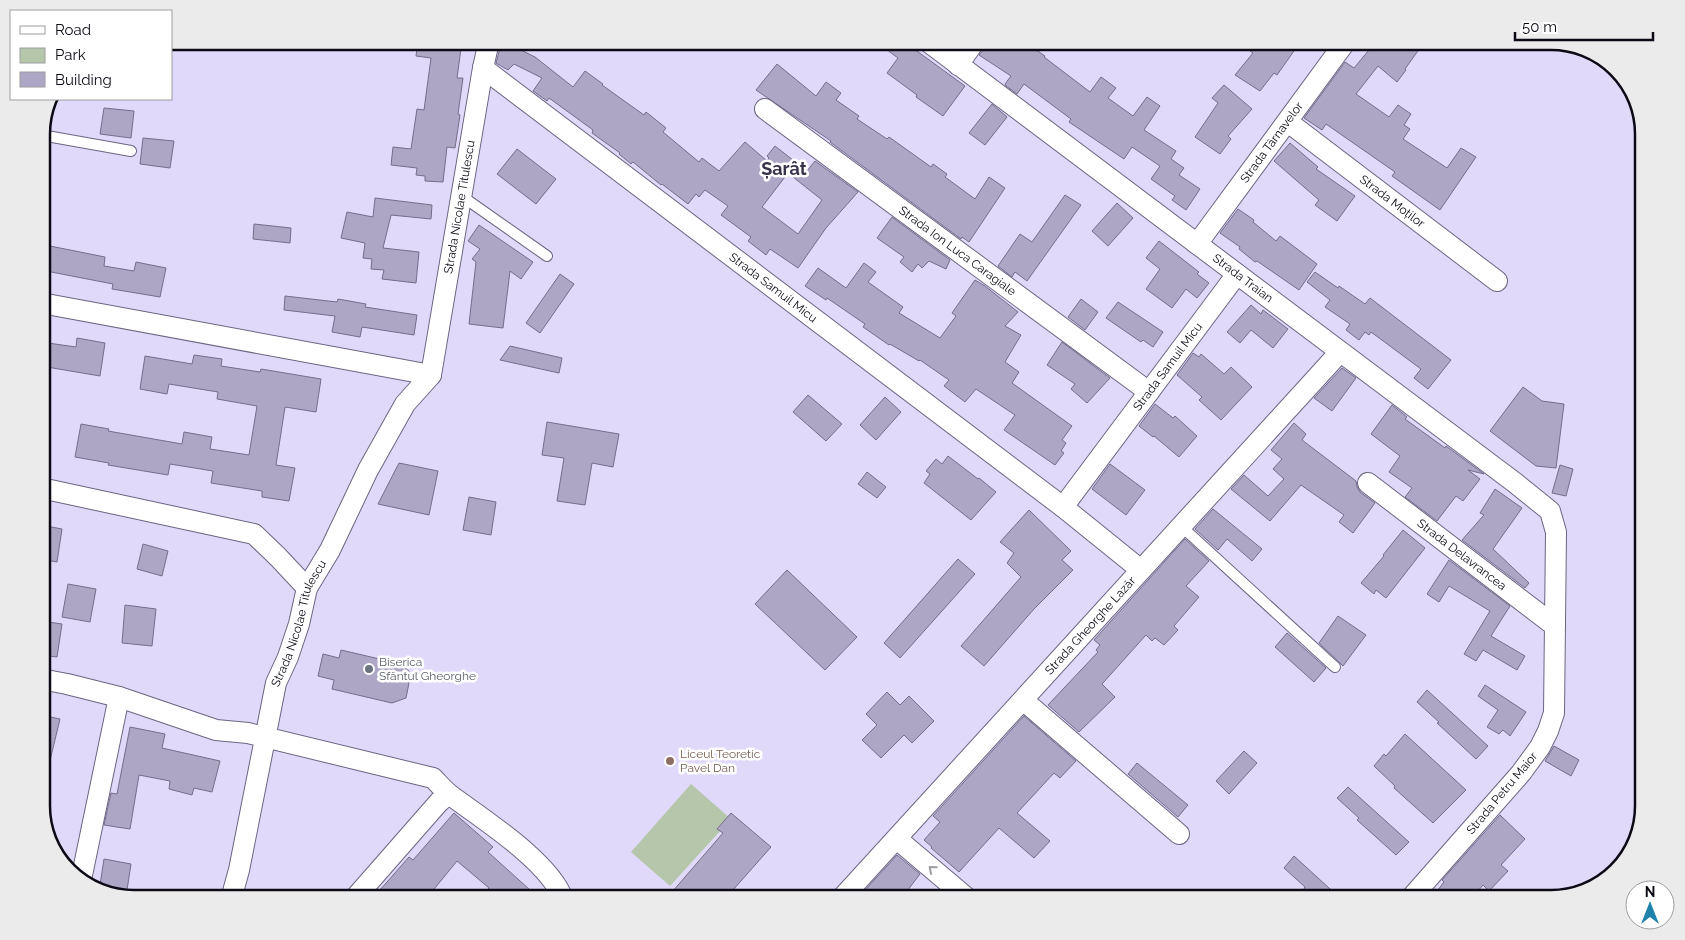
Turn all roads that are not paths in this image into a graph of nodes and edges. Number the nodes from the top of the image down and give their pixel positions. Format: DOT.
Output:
graph roads {
  1 [pos="487,50"];
  2 [pos="939,50"];
  3 [pos="969,50"];
  4 [pos="1340,50"];
  5 [pos="958,65"];
  6 [pos="483,68"];
  7 [pos="766,109"];
  8 [pos="1288,122"];
  9 [pos="50,137"];
  10 [pos="131,151"];
  11 [pos="463,197"];
  12 [pos="1197,244"];
  13 [pos="547,256"];
  14 [pos="1237,274"];
  15 [pos="1497,281"];
  16 [pos="50,305"];
  17 [pos="1340,352"];
  18 [pos="432,375"];
  19 [pos="1149,392"];
  20 [pos="1368,483"];
  21 [pos="50,490"];
  22 [pos="1063,507"];
  23 [pos="1553,520"];
  24 [pos="1181,526"];
  25 [pos="1141,570"];
  26 [pos="306,588"];
  27 [pos="1556,626"];
  28 [pos="1335,667"];
  29 [pos="50,681"];
  30 [pos="119,698"];
  31 [pos="1023,700"];
  32 [pos="265,738"];
  33 [pos="452,797"];
  34 [pos="1179,834"];
  35 [pos="897,839"];
  36 [pos="83,872"];
  37 [pos="233,890"];
  38 [pos="362,890"];
  39 [pos="559,890"];
  40 [pos="849,890"];
  41 [pos="957,890"];
  42 [pos="1418,890"];
  1 -- 6 [label="street, Strada Nicolae Titulescu"];
  2 -- 5 [label="street, Strada Traian"];
  3 -- 5 [label="street"];
  4 -- 8 [label="street, Strada Târnavelor"];
  5 -- 12 [label="street, Strada Traian"];
  6 -- 11 [label="street, Strada Nicolae Titulescu"];
  6 -- 22 [label="street, Strada Samuil Micu"];
  7 -- 19 [label="street, Strada Ion Luca Caragiale"];
  8 -- 12 [label="street, Strada Târnavelor"];
  8 -- 15 [label="street, Strada Moților"];
  9 -- 10 [label="lane"];
  11 -- 13 [label="lane"];
  11 -- 18 [label="street, Strada Nicolae Titulescu"];
  12 -- 14 [label="street, Strada Traian"];
  14 -- 17 [label="street, Strada Traian"];
  14 -- 19 [label="street, Strada Samuil Micu"];
  16 -- 18 [label="street"];
  17 -- 23 [label="street, Strada Traian"];
  17 -- 24 [label="street, Strada Gheorghe Lazăr"];
  18 -- 26 [label="street, Strada Nicolae Titulescu"];
  19 -- 22 [label="street, Strada Samuil Micu"];
  20 -- 27 [label="street, Strada Delavrancea"];
  21 -- 26 [label="street"];
  22 -- 25 [label="street, Strada Samuil Micu"];
  23 -- 27 [label="street, Strada Petru Maior"];
  24 -- 25 [label="street, Strada Gheorghe Lazăr"];
  24 -- 28 [label="lane"];
  25 -- 31 [label="street, Strada Gheorghe Lazăr"];
  26 -- 32 [label="street, Strada Nicolae Titulescu"];
  27 -- 42 [label="street, Strada Petru Maior"];
  29 -- 30 [label="street"];
  30 -- 32 [label="street"];
  30 -- 36 [label="street"];
  31 -- 34 [label="street"];
  31 -- 35 [label="street, Strada Gheorghe Lazăr"];
  32 -- 33 [label="street"];
  32 -- 37 [label="street, Strada Nicolae Titulescu"];
  33 -- 38 [label="street"];
  33 -- 39 [label="street"];
  35 -- 40 [label="street, Strada Gheorghe Lazăr"];
  41 -- 35 [label="street, one-way"];
}
